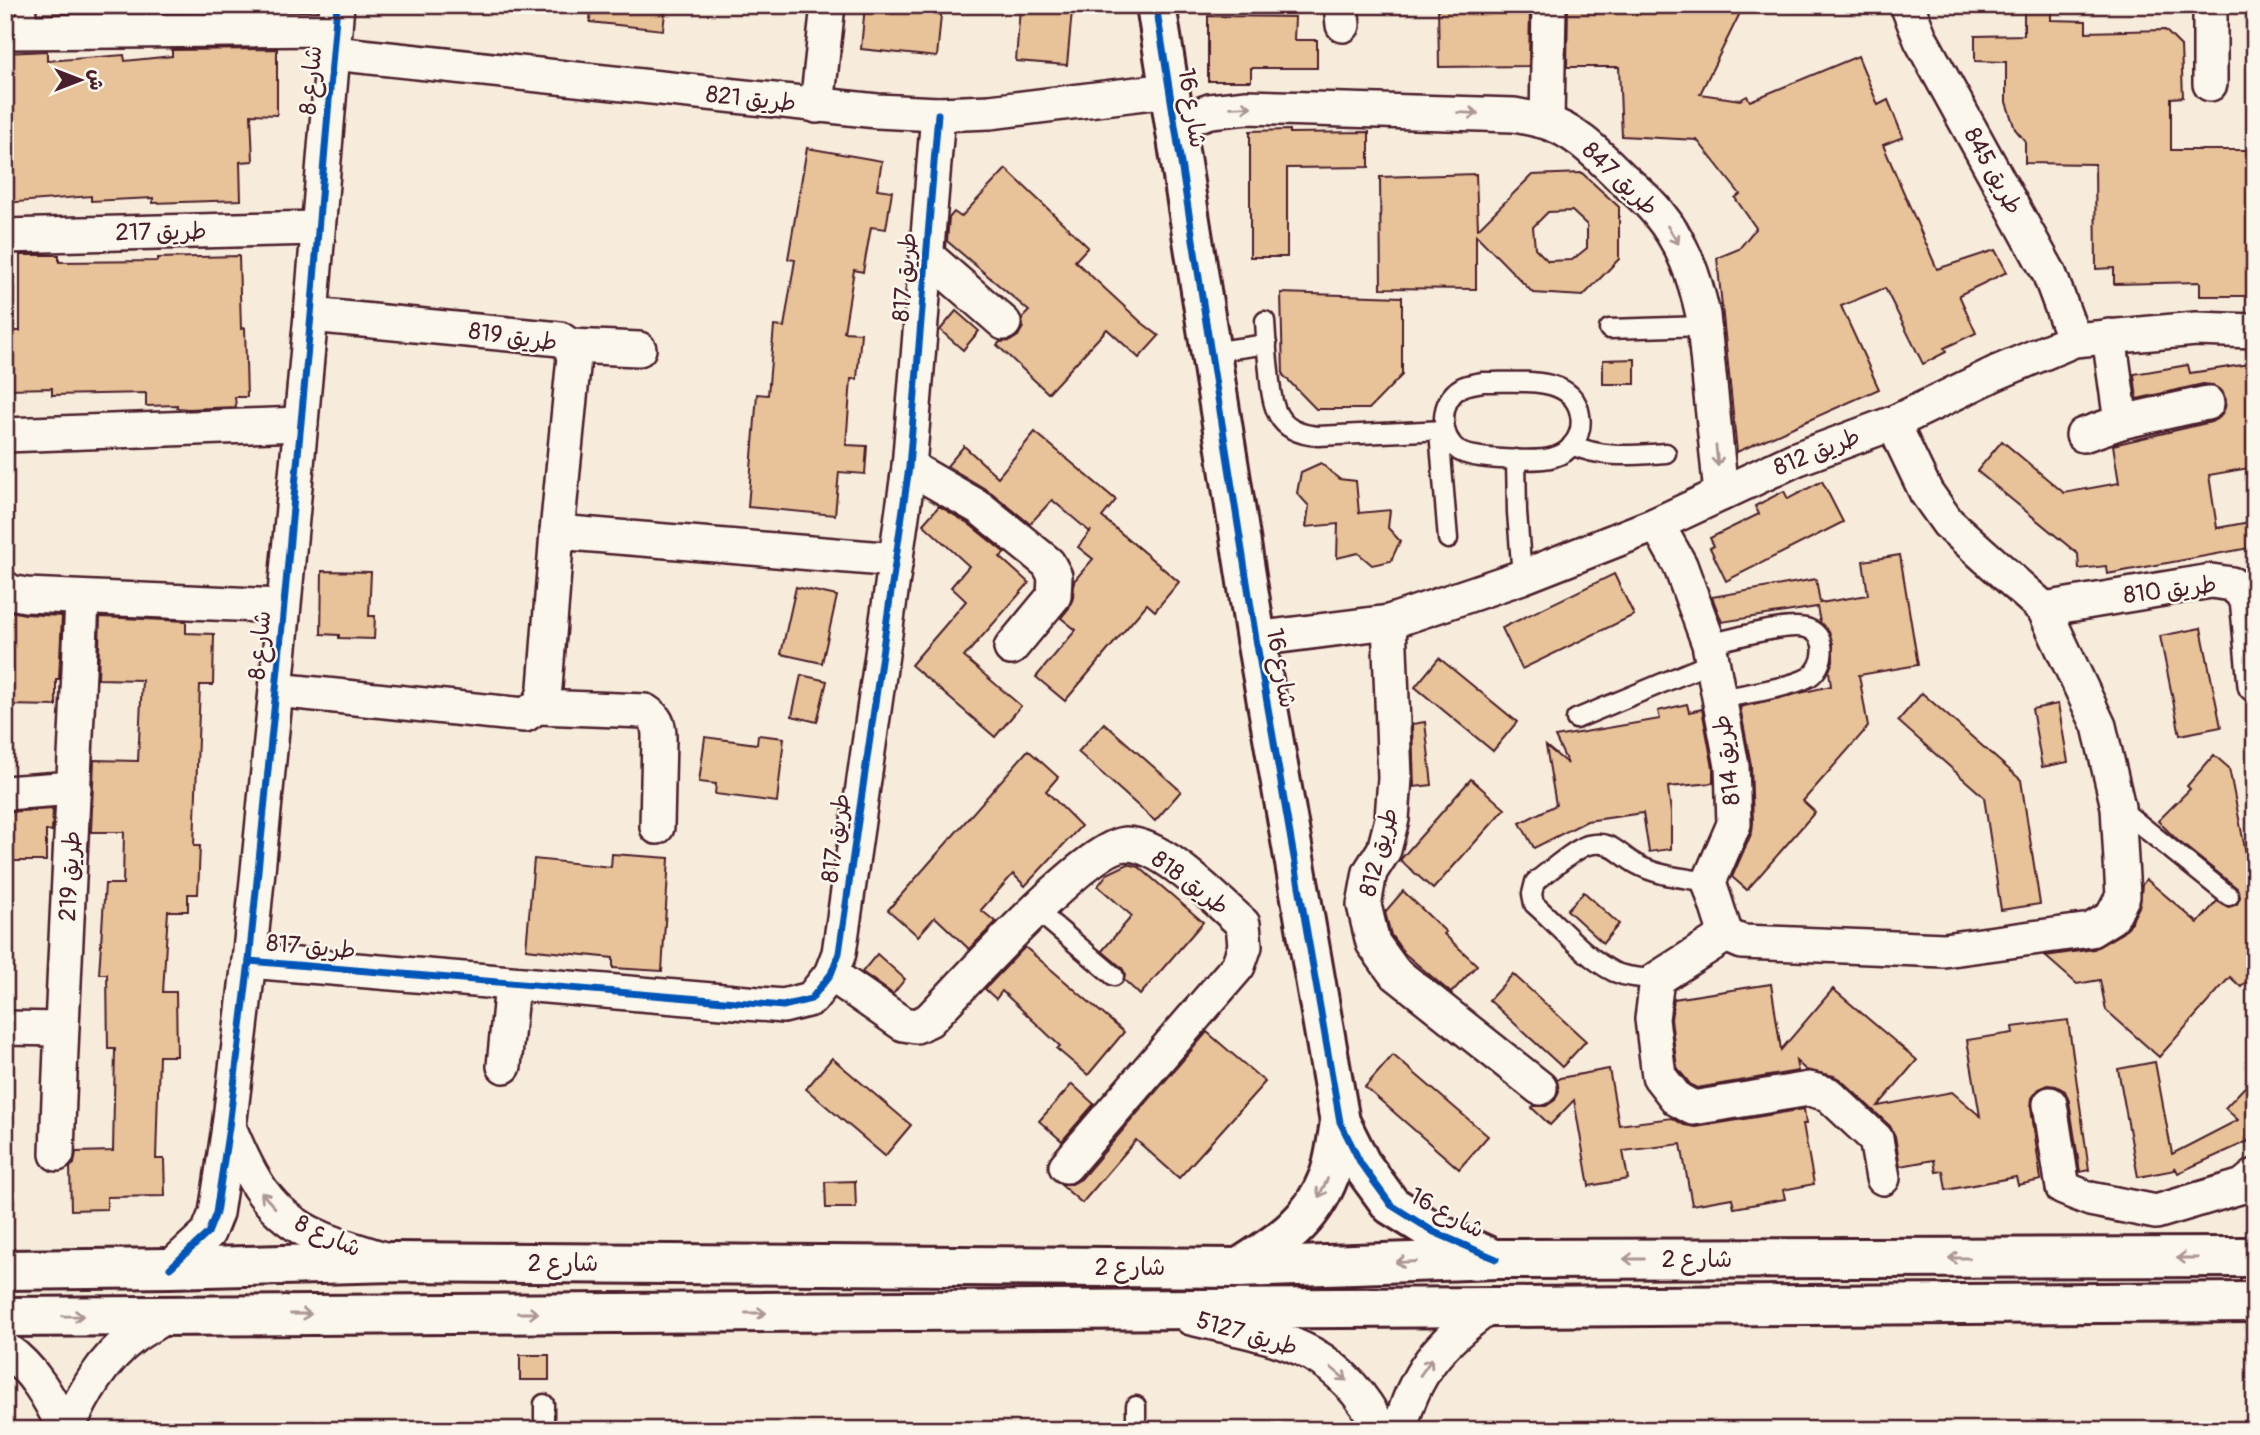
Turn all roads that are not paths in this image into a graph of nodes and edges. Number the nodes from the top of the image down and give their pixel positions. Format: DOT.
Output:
graph roads {
  1 [pos="828,5"];
  2 [pos="1156,5"];
  3 [pos="1549,5"];
  4 [pos="1907,5"];
  5 [pos="2210,5"];
  6 [pos="19,23"];
  7 [pos="335,29"];
  8 [pos="2210,85"];
  9 [pos="817,106"];
  10 [pos="1172,107"];
  11 [pos="937,114"];
  12 [pos="1547,122"];
  13 [pos="317,228"];
  14 [pos="5,236"];
  15 [pos="926,255"];
  16 [pos="311,315"];
  17 [pos="1265,321"];
  18 [pos="1004,323"];
  19 [pos="1704,326"];
  20 [pos="1609,329"];
  21 [pos="2255,331"];
  22 [pos="2109,336"];
  23 [pos="2074,340"];
  24 [pos="1267,344"];
  25 [pos="570,346"];
  26 [pos="639,349"];
  27 [pos="1211,352"];
  28 [pos="2207,403"];
  29 [pos="2121,422"];
  30 [pos="1894,423"];
  31 [pos="301,424"];
  32 [pos="1442,431"];
  33 [pos="5,435"];
  34 [pos="2083,435"];
  35 [pos="1573,445"];
  36 [pos="1666,453"];
  37 [pos="1516,459"];
  38 [pos="909,467"];
  39 [pos="1721,494"];
  40 [pos="1657,524"];
  41 [pos="557,532"];
  42 [pos="1448,539"];
  43 [pos="896,560"];
  44 [pos="1522,578"];
  45 [pos="8,590"];
  46 [pos="82,598"];
  47 [pos="283,606"];
  48 [pos="2044,609"];
  49 [pos="1389,622"];
  50 [pos="1256,639"];
  51 [pos="1011,648"];
  52 [pos="1711,653"];
  53 [pos="2255,685"];
  54 [pos="276,690"];
  55 [pos="1720,699"];
  56 [pos="538,707"];
  57 [pos="1576,719"];
  58 [pos="75,788"];
  59 [pos="5,793"];
  60 [pos="2118,807"];
  61 [pos="657,827"];
  62 [pos="1709,883"];
  63 [pos="2229,896"];
  64 [pos="1035,909"];
  65 [pos="1726,935"];
  66 [pos="249,961"];
  67 [pos="831,974"];
  68 [pos="1114,976"];
  69 [pos="1657,979"];
  70 [pos="512,984"];
  71 [pos="5,1028"];
  72 [pos="61,1029"];
  73 [pos="504,1066"];
  74 [pos="1540,1088"];
  75 [pos="2050,1104"];
  76 [pos="1340,1122"];
  77 [pos="229,1127"];
  78 [pos="57,1154"];
  79 [pos="1066,1166"];
  80 [pos="2255,1176"];
  81 [pos="1883,1178"];
  82 [pos="2255,1257"];
  83 [pos="1496,1259"];
  84 [pos="393,1262"];
  85 [pos="1239,1268"];
  86 [pos="170,1269"];
  87 [pos="5,1270"];
  88 [pos="2255,1302"];
  89 [pos="1487,1308"];
  90 [pos="1161,1311"];
  91 [pos="167,1315"];
  92 [pos="5,1317"];
  93 [pos="5,1349"];
  94 [pos="544,1404"];
  95 [pos="1136,1406"];
  96 [pos="66,1430"];
  97 [pos="544,1430"];
  98 [pos="1136,1430"];
  99 [pos="1381,1430"];
  100 [pos="1400,1430"];
  1 -- 9 [label="street"];
  2 -- 10 [label="main road, شارع 16"];
  3 -- 12 [label="street"];
  4 -- 23 [label="street, طريق 845"];
  5 -- 8 [label="street"];
  6 -- 7 [label="street, طريق 821"];
  7 -- 9 [label="street, طريق 821"];
  7 -- 13 [label="street, شارع 8"];
  9 -- 11 [label="street, طريق 821"];
  10 -- 11 [label="street, طريق 821"];
  10 -- 12 [label="street, طريق 847, one-way"];
  10 -- 27 [label="main road, شارع 16"];
  11 -- 15 [label="street, طريق 817"];
  12 -- 19 [label="street, طريق 847, one-way"];
  13 -- 14 [label="street, طريق 217"];
  13 -- 16 [label="street, شارع 8"];
  15 -- 18 [label="street"];
  15 -- 38 [label="street, طريق 817"];
  16 -- 25 [label="street, طريق 819"];
  16 -- 31 [label="street, شارع 8"];
  17 -- 24 [label="lane"];
  19 -- 20 [label="lane"];
  19 -- 39 [label="street, طريق 847, one-way"];
  21 -- 22 [label="street, طريق 812"];
  22 -- 23 [label="street, طريق 812"];
  22 -- 29 [label="street"];
  23 -- 30 [label="street, طريق 812"];
  24 -- 27 [label="lane"];
  24 -- 32 [label="lane"];
  25 -- 26 [label="street"];
  25 -- 41 [label="street, طريق 819"];
  27 -- 50 [label="main road, شارع 16"];
  28 -- 29 [label="street"];
  29 -- 34 [label="street"];
  30 -- 39 [label="street, طريق 812"];
  30 -- 48 [label="street"];
  31 -- 33 [label="street"];
  31 -- 47 [label="street, شارع 8"];
  32 -- 35 [label="lane"];
  32 -- 37 [label="lane"];
  32 -- 42 [label="lane"];
  35 -- 36 [label="lane"];
  35 -- 37 [label="lane"];
  37 -- 44 [label="lane"];
  38 -- 43 [label="street, طريق 817"];
  38 -- 51 [label="street"];
  39 -- 40 [label="street, طريق 812"];
  40 -- 44 [label="street, طريق 812"];
  40 -- 52 [label="street, طريق 814"];
  41 -- 43 [label="street"];
  41 -- 56 [label="street, طريق 819"];
  43 -- 67 [label="street, طريق 817"];
  44 -- 49 [label="street, طريق 812"];
  45 -- 46 [label="street"];
  46 -- 47 [label="street"];
  46 -- 58 [label="street, طريق 219"];
  47 -- 54 [label="street, شارع 8"];
  48 -- 53 [label="street, طريق 810"];
  48 -- 60 [label="street"];
  49 -- 50 [label="street, طريق 812"];
  49 -- 74 [label="street, طريق 812"];
  50 -- 76 [label="main road, شارع 16"];
  52 -- 55 [label="street, طريق 814"];
  52 -- 55 [label="lane"];
  52 -- 57 [label="lane"];
  54 -- 56 [label="street"];
  54 -- 66 [label="street, شارع 8"];
  55 -- 62 [label="street, طريق 814"];
  56 -- 61 [label="street"];
  58 -- 59 [label="street"];
  58 -- 72 [label="street, طريق 219"];
  60 -- 63 [label="lane"];
  60 -- 65 [label="street"];
  62 -- 65 [label="street"];
  62 -- 69 [label="lane"];
  64 -- 67 [label="street, طريق 818"];
  64 -- 68 [label="lane"];
  64 -- 79 [label="street, طريق 818"];
  65 -- 69 [label="street"];
  66 -- 70 [label="street, طريق 817"];
  66 -- 77 [label="street, شارع 8"];
  67 -- 70 [label="street, طريق 817"];
  69 -- 81 [label="street"];
  70 -- 73 [label="street"];
  71 -- 72 [label="street"];
  72 -- 78 [label="street, طريق 219"];
  75 -- 80 [label="street"];
  76 -- 83 [label="main road, شارع 16"];
  76 -- 85 [label="main road, شارع 16, one-way"];
  84 -- 77 [label="street, شارع 8, one-way"];
  77 -- 86 [label="street, شارع 8"];
  82 -- 83 [label="main road, شارع 2, one-way"];
  83 -- 85 [label="main road, شارع 2, one-way"];
  84 -- 85 [label="main road, شارع 2"];
  84 -- 86 [label="main road, شارع 2"];
  86 -- 87 [label="main road, شارع 2"];
  88 -- 89 [label="main road, شارع 2"];
  89 -- 90 [label="main road, شارع 2"];
  100 -- 89 [label="street, one-way"];
  91 -- 90 [label="main road, شارع 2, one-way"];
  90 -- 99 [label="street, طريق 5127, one-way"];
  92 -- 91 [label="main road, شارع 2, one-way"];
  91 -- 96 [label="street"];
  93 -- 96 [label="street"];
  94 -- 97 [label="lane"];
  95 -- 98 [label="lane"];
}
